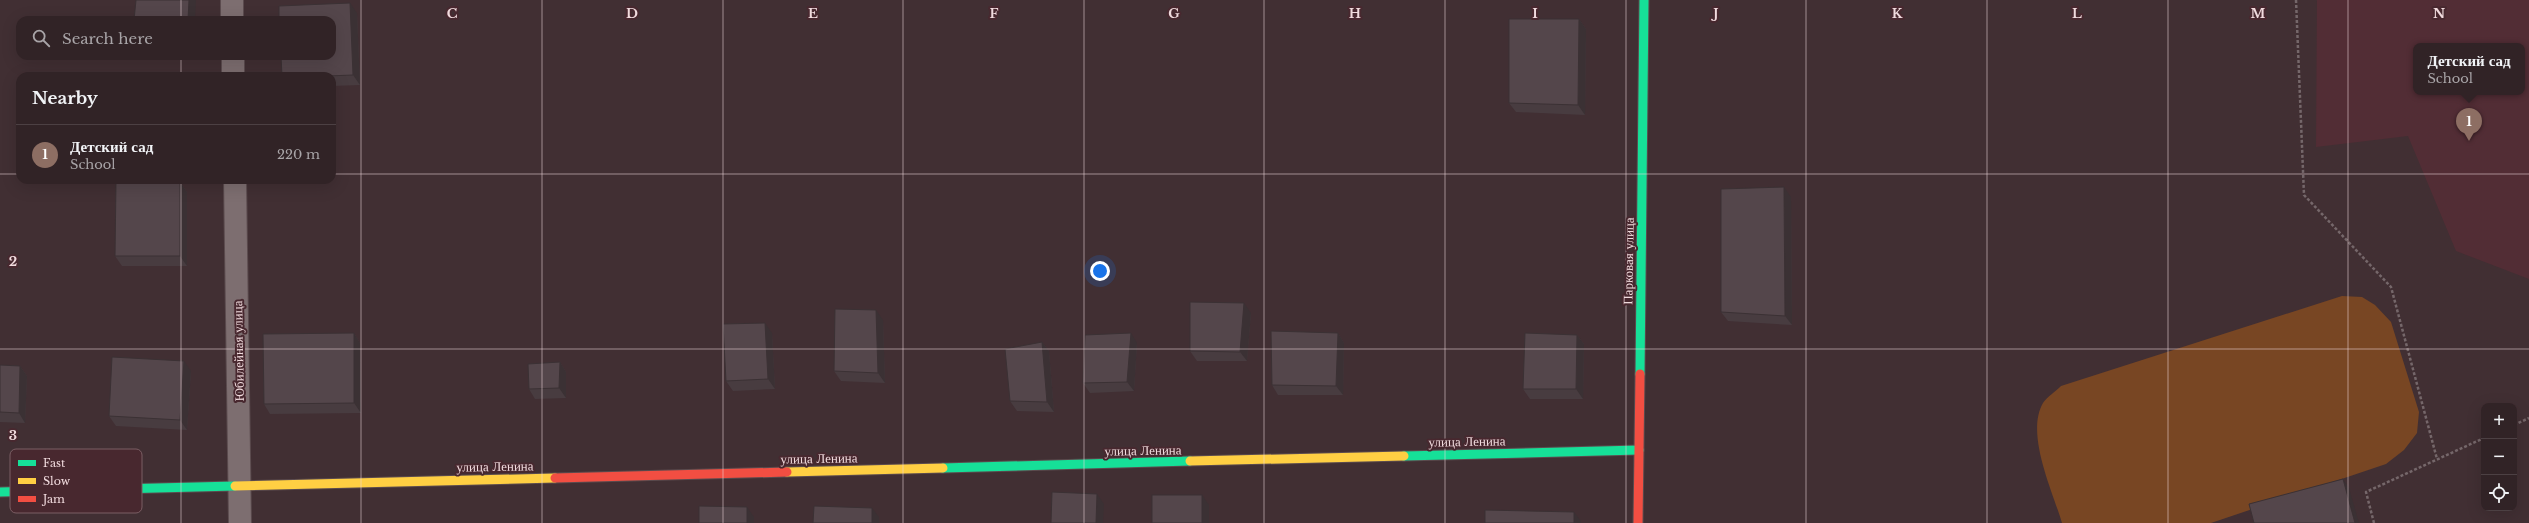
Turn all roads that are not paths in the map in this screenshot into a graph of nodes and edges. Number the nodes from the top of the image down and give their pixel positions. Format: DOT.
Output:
graph roads {
  1 [pos="232,0"];
  2 [pos="1644,0"];
  3 [pos="232,16"];
  4 [pos="233,60"];
  5 [pos="233,72"];
  6 [pos="235,184"];
  7 [pos="1639,450"];
  8 [pos="241,485"];
  9 [pos="142,488"];
  10 [pos="0,492"];
  11 [pos="10,492"];
  12 [pos="240,523"];
  13 [pos="1638,523"];
  1 -- 3 [label="street"];
  2 -- 7 [label="street, Парковая улица"];
  4 -- 5 [label="street"];
  6 -- 8 [label="street, Юбилейная улица"];
  7 -- 8 [label="street, улица Ленина"];
  7 -- 13 [label="street, Парковая улица"];
  8 -- 9 [label="street, улица Ленина"];
  8 -- 12 [label="street, Юбилейная улица"];
  10 -- 11 [label="street, улица Ленина"];
}
